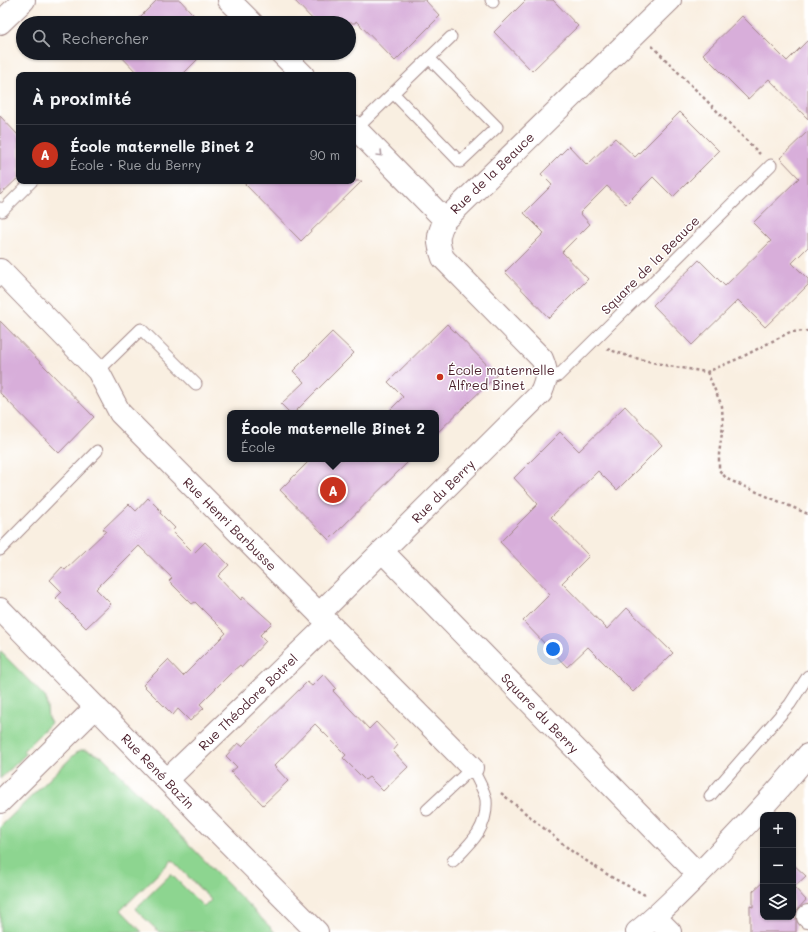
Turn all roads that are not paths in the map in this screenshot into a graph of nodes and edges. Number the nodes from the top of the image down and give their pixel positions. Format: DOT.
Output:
graph roads {
  1 [pos="24,0"];
  2 [pos="229,0"];
  3 [pos="670,0"];
  4 [pos="245,16"];
  5 [pos="0,23"];
  6 [pos="451,37"];
  7 [pos="429,58"];
  8 [pos="288,60"];
  9 [pos="300,72"];
  10 [pos="393,93"];
  11 [pos="356,127"];
  12 [pos="356,129"];
  13 [pos="771,165"];
  14 [pos="29,184"];
  15 [pos="0,208"];
  16 [pos="445,220"];
  17 [pos="0,270"];
  18 [pos="98,372"];
  19 [pos="546,380"];
  20 [pos="196,384"];
  21 [pos="97,451"];
  22 [pos="0,550"];
  23 [pos="382,551"];
  24 [pos="0,609"];
  25 [pos="324,619"];
  26 [pos="808,676"];
  27 [pos="96,708"];
  28 [pos="808,755"];
  29 [pos="472,768"];
  30 [pos="167,780"];
  31 [pos="710,796"];
  32 [pos="0,802"];
  33 [pos="427,810"];
  34 [pos="453,861"];
  35 [pos="698,874"];
  36 [pos="659,916"];
  37 [pos="317,932"];
  38 [pos="637,932"];
  1 -- 5 [label="street"];
  2 -- 4 [label="street"];
  3 -- 16 [label="street, Rue de la Beauce"];
  6 -- 7 [label="lane"];
  7 -- 10 [label="lane"];
  7 -- 10 [label="lane"];
  8 -- 9 [label="street"];
  10 -- 11 [label="lane"];
  12 -- 16 [label="street, one-way"];
  13 -- 19 [label="lane, Square de la Beauce"];
  14 -- 15 [label="lane"];
  16 -- 19 [label="street, Rue de la Beauce"];
  17 -- 18 [label="street, Rue Henri Barbusse"];
  18 -- 20 [label="lane"];
  18 -- 25 [label="street, Rue Henri Barbusse"];
  19 -- 23 [label="street, Rue du Berry"];
  21 -- 22 [label="lane"];
  23 -- 25 [label="street, Rue du Berry"];
  23 -- 35 [label="street, Square du Berry"];
  24 -- 27 [label="street, Rue René Bazin"];
  25 -- 29 [label="street, Rue Henri Barbusse"];
  25 -- 30 [label="street, Rue Théodore Botrel"];
  26 -- 31 [label="lane"];
  27 -- 30 [label="street, Rue René Bazin"];
  27 -- 32 [label="street"];
  28 -- 35 [label="street"];
  29 -- 33 [label="lane"];
  29 -- 34 [label="lane"];
  30 -- 37 [label="street, Rue René Bazin"];
  35 -- 36 [label="street"];
  36 -- 38 [label="street"];
}
